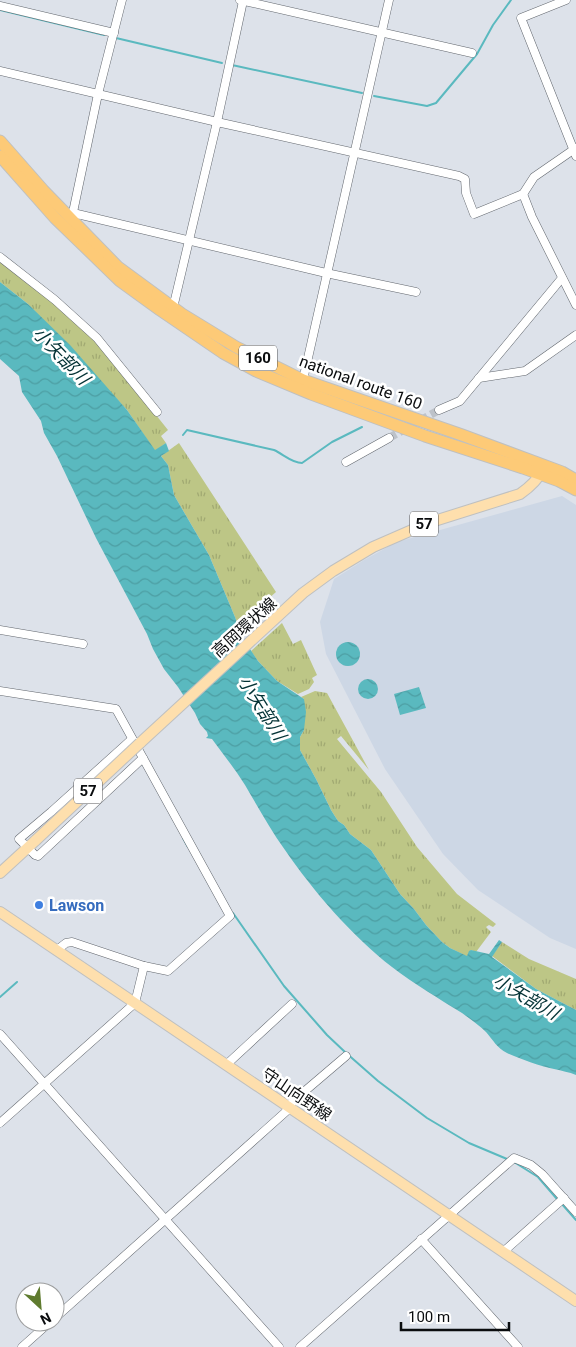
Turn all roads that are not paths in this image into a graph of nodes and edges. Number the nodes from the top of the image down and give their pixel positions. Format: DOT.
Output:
graph roads {
  1 [pos="122,0"];
  2 [pos="389,0"];
  3 [pos="566,0"];
  4 [pos="241,1"];
  5 [pos="0,6"];
  6 [pos="114,33"];
  7 [pos="381,33"];
  8 [pos="472,53"];
  9 [pos="0,71"];
  10 [pos="98,94"];
  11 [pos="217,122"];
  12 [pos="0,141"];
  13 [pos="575,151"];
  14 [pos="354,152"];
  15 [pos="0,156"];
  16 [pos="523,194"];
  17 [pos="72,216"];
  18 [pos="189,240"];
  19 [pos="0,257"];
  20 [pos="326,273"];
  21 [pos="562,278"];
  22 [pos="416,292"];
  23 [pos="576,305"];
  24 [pos="173,308"];
  25 [pos="576,335"];
  26 [pos="479,378"];
  27 [pos="303,380"];
  28 [pos="438,410"];
  29 [pos="157,412"];
  30 [pos="389,438"];
  31 [pos="346,462"];
  32 [pos="542,470"];
  33 [pos="576,480"];
  34 [pos="576,490"];
  35 [pos="0,630"];
  36 [pos="83,644"];
  37 [pos="0,690"];
  38 [pos="136,741"];
  39 [pos="143,758"];
  40 [pos="28,848"];
  41 [pos="0,873"];
  42 [pos="0,912"];
  43 [pos="57,950"];
  44 [pos="144,966"];
  45 [pos="135,1003"];
  46 [pos="292,1004"];
  47 [pos="0,1034"];
  48 [pos="346,1056"];
  49 [pos="226,1065"];
  50 [pos="44,1084"];
  51 [pos="290,1108"];
  52 [pos="0,1123"];
  53 [pos="564,1198"];
  54 [pos="576,1212"];
  55 [pos="448,1215"];
  56 [pos="165,1219"];
  57 [pos="421,1239"];
  58 [pos="503,1252"];
  59 [pos="576,1301"];
  60 [pos="65,1309"];
  61 [pos="39,1332"];
  62 [pos="22,1347"];
  63 [pos="279,1347"];
  64 [pos="300,1347"];
  65 [pos="518,1347"];
  1 -- 6 [label="street"];
  2 -- 7 [label="street"];
  3 -- 13 [label="street"];
  4 -- 7 [label="street"];
  4 -- 11 [label="street"];
  5 -- 6 [label="street"];
  6 -- 10 [label="street"];
  7 -- 8 [label="street"];
  7 -- 14 [label="street"];
  9 -- 10 [label="street"];
  10 -- 11 [label="street"];
  10 -- 17 [label="street"];
  11 -- 14 [label="street"];
  11 -- 18 [label="street"];
  12 -- 17 [label="highway, national route 160 / 160"];
  13 -- 16 [label="street"];
  14 -- 16 [label="street"];
  14 -- 20 [label="street"];
  15 -- 32 [label="highway, national route 160 / 160"];
  16 -- 21 [label="street"];
  17 -- 18 [label="street"];
  17 -- 24 [label="highway, national route 160 / 160"];
  18 -- 20 [label="street"];
  18 -- 24 [label="street"];
  19 -- 29 [label="street"];
  20 -- 22 [label="street"];
  20 -- 27 [label="street"];
  21 -- 23 [label="street"];
  21 -- 26 [label="street"];
  24 -- 27 [label="highway, national route 160 / 160"];
  25 -- 26 [label="street"];
  26 -- 28 [label="street"];
  27 -- 32 [label="highway, national route 160 / 160"];
  30 -- 31 [label="street"];
  32 -- 33 [label="highway, national route 160 / 160"];
  32 -- 34 [label="highway, national route 160 / 160"];
  32 -- 38 [label="main road, 高岡環状線 / 57"];
  35 -- 36 [label="street"];
  37 -- 38 [label="street"];
  38 -- 39 [label="street"];
  38 -- 40 [label="main road, 高岡環状線 / 57, bridge"];
  38 -- 40 [label="street"];
  39 -- 40 [label="street"];
  39 -- 44 [label="street"];
  40 -- 41 [label="main road, 高岡環状線 / 57"];
  42 -- 43 [label="main road, 守山向野線"];
  43 -- 44 [label="street"];
  43 -- 45 [label="main road, 守山向野線"];
  44 -- 45 [label="street"];
  45 -- 49 [label="main road, 守山向野線"];
  45 -- 50 [label="street"];
  46 -- 49 [label="street"];
  47 -- 50 [label="street"];
  48 -- 51 [label="street"];
  49 -- 51 [label="main road, 守山向野線"];
  50 -- 52 [label="street"];
  50 -- 56 [label="street"];
  51 -- 55 [label="main road, 守山向野線"];
  51 -- 56 [label="street"];
  53 -- 54 [label="street"];
  53 -- 55 [label="street"];
  53 -- 58 [label="street"];
  55 -- 57 [label="street"];
  55 -- 58 [label="main road, 守山向野線"];
  56 -- 60 [label="street"];
  56 -- 63 [label="street"];
  57 -- 64 [label="street"];
  57 -- 65 [label="street"];
  58 -- 59 [label="main road, 守山向野線"];
  61 -- 62 [label="street"];
}
